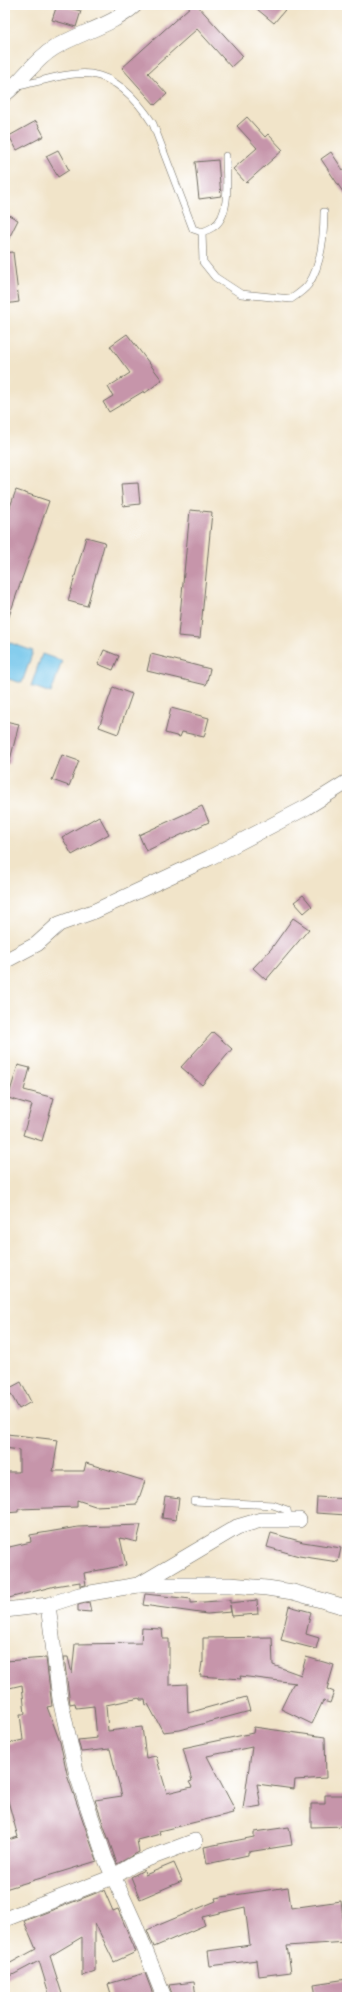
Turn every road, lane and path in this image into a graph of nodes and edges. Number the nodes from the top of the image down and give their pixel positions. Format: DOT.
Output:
graph roads {
  1 [pos="135,5"];
  2 [pos="10,91"];
  3 [pos="226,156"];
  4 [pos="324,212"];
  5 [pos="202,232"];
  6 [pos="347,782"];
  7 [pos="5,962"];
  8 [pos="194,1501"];
  9 [pos="294,1520"];
  10 [pos="138,1586"];
  11 [pos="48,1605"];
  12 [pos="347,1606"];
  13 [pos="5,1610"];
  14 [pos="195,1841"];
  15 [pos="113,1877"];
  16 [pos="5,1919"];
  17 [pos="164,1997"];
  1 -- 2 [label="street"];
  2 -- 5 [label="lane"];
  3 -- 5 [label="lane"];
  4 -- 5 [label="lane"];
  6 -- 7 [label="street"];
  8 -- 9 [label="lane"];
  9 -- 10 [label="street"];
  10 -- 11 [label="street"];
  10 -- 12 [label="street"];
  11 -- 13 [label="street"];
  11 -- 15 [label="street"];
  14 -- 15 [label="street"];
  15 -- 16 [label="street"];
  15 -- 17 [label="street"];
}
